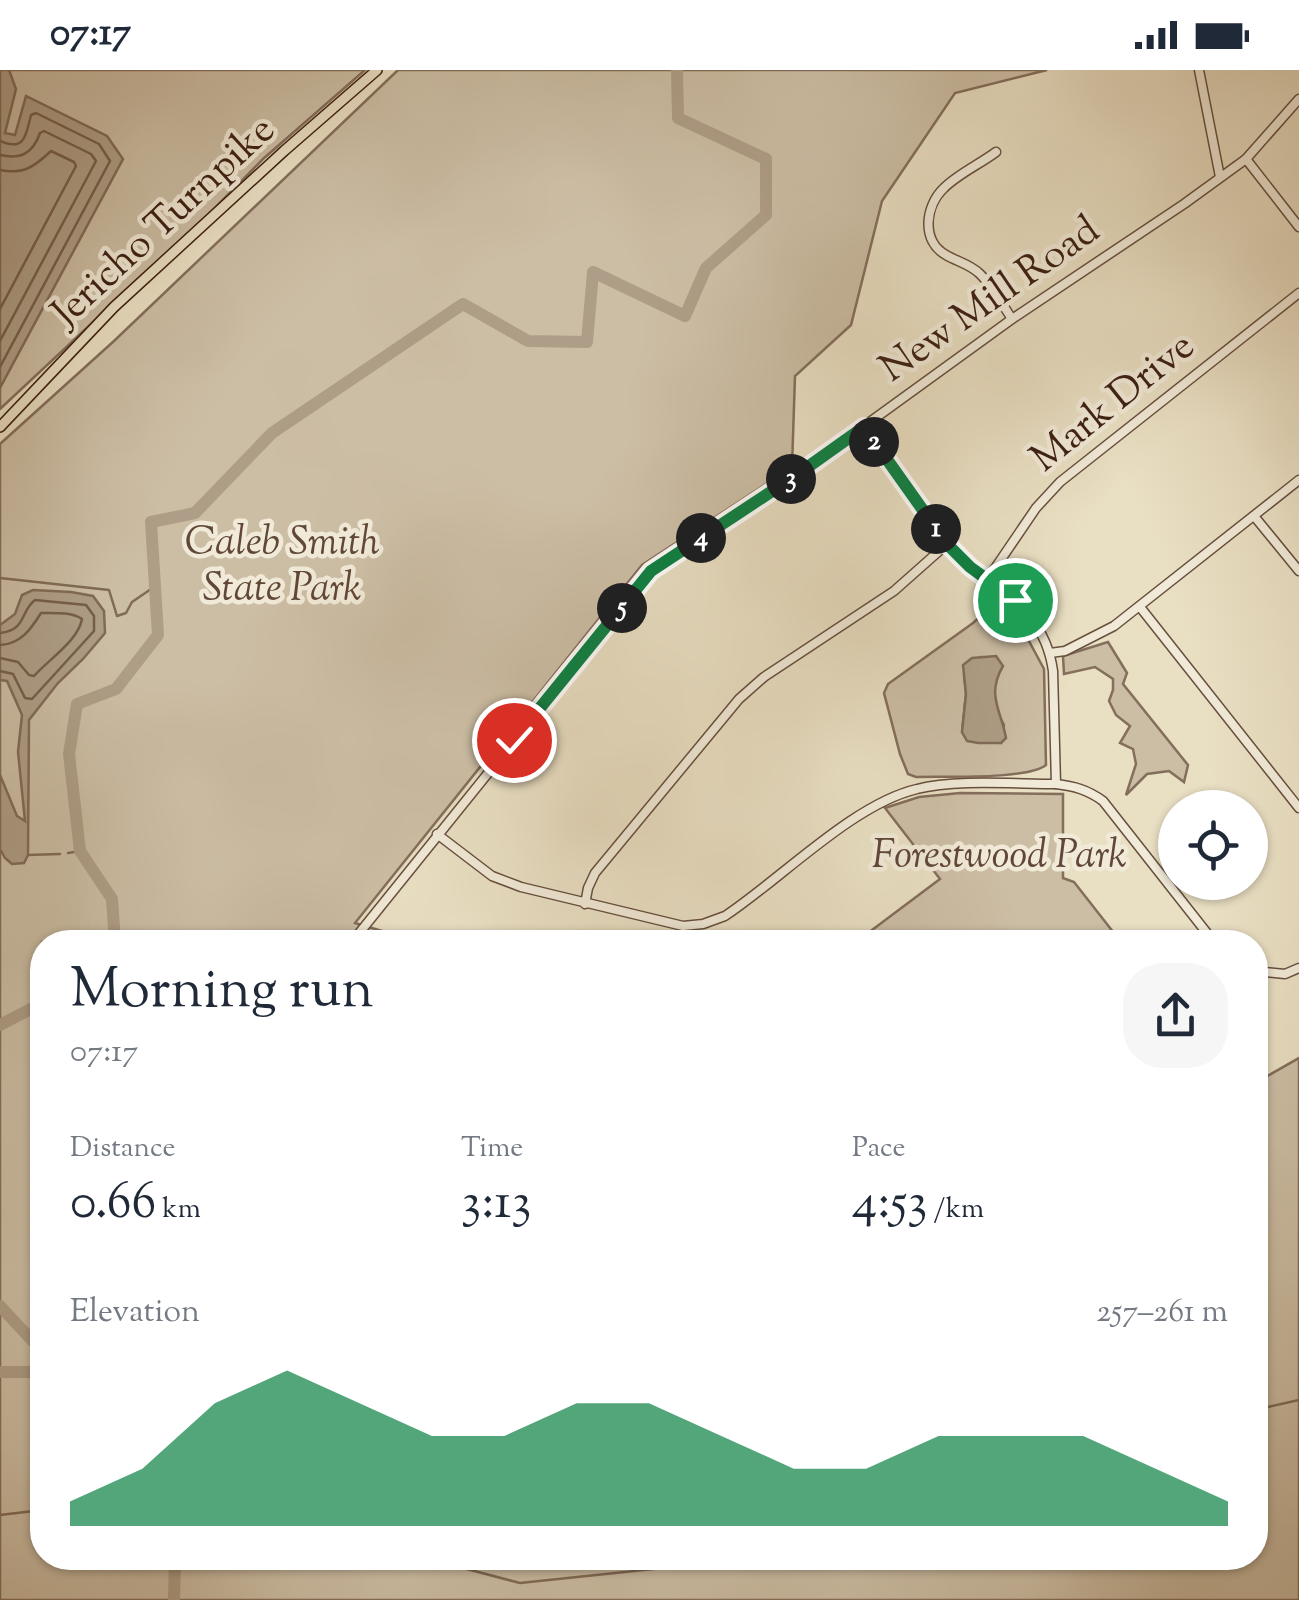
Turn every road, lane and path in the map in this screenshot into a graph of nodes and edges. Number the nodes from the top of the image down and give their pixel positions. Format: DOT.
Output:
graph roads {
  1 [pos="377,70"];
  2 [pos="1199,70"];
  3 [pos="1299,99"];
  4 [pos="996,152"];
  5 [pos="1246,159"];
  6 [pos="1220,176"];
  7 [pos="1299,227"];
  8 [pos="1299,294"];
  9 [pos="1012,319"];
  10 [pos="0,427"];
  11 [pos="864,427"];
  12 [pos="1299,480"];
  13 [pos="1254,516"];
  14 [pos="947,544"];
  15 [pos="1299,572"];
  16 [pos="986,580"];
  17 [pos="1140,607"];
  18 [pos="1050,653"];
  19 [pos="1056,784"];
  20 [pos="1299,808"];
  21 [pos="438,834"];
  22 [pos="585,904"];
  23 [pos="362,930"];
  24 [pos="1205,930"];
  25 [pos="1299,968"];
  26 [pos="1268,973"];
  1 -- 10 [label="main road, Jericho Turnpike"];
  2 -- 6 [label="street"];
  3 -- 5 [label="street, New Mill Road"];
  4 -- 9 [label="street"];
  5 -- 6 [label="street, New Mill Road"];
  5 -- 7 [label="street"];
  6 -- 9 [label="street, New Mill Road"];
  8 -- 16 [label="street, Mark Drive"];
  9 -- 11 [label="street, New Mill Road"];
  11 -- 14 [label="street"];
  11 -- 21 [label="street, New Mill Road"];
  12 -- 13 [label="street"];
  13 -- 15 [label="street"];
  13 -- 17 [label="street"];
  14 -- 16 [label="street"];
  14 -- 22 [label="street"];
  16 -- 18 [label="street"];
  17 -- 18 [label="street"];
  17 -- 20 [label="street"];
  18 -- 19 [label="street"];
  19 -- 22 [label="street"];
  19 -- 24 [label="street"];
  21 -- 22 [label="street"];
  21 -- 23 [label="street, New Mill Road"];
  25 -- 26 [label="street"];
}
